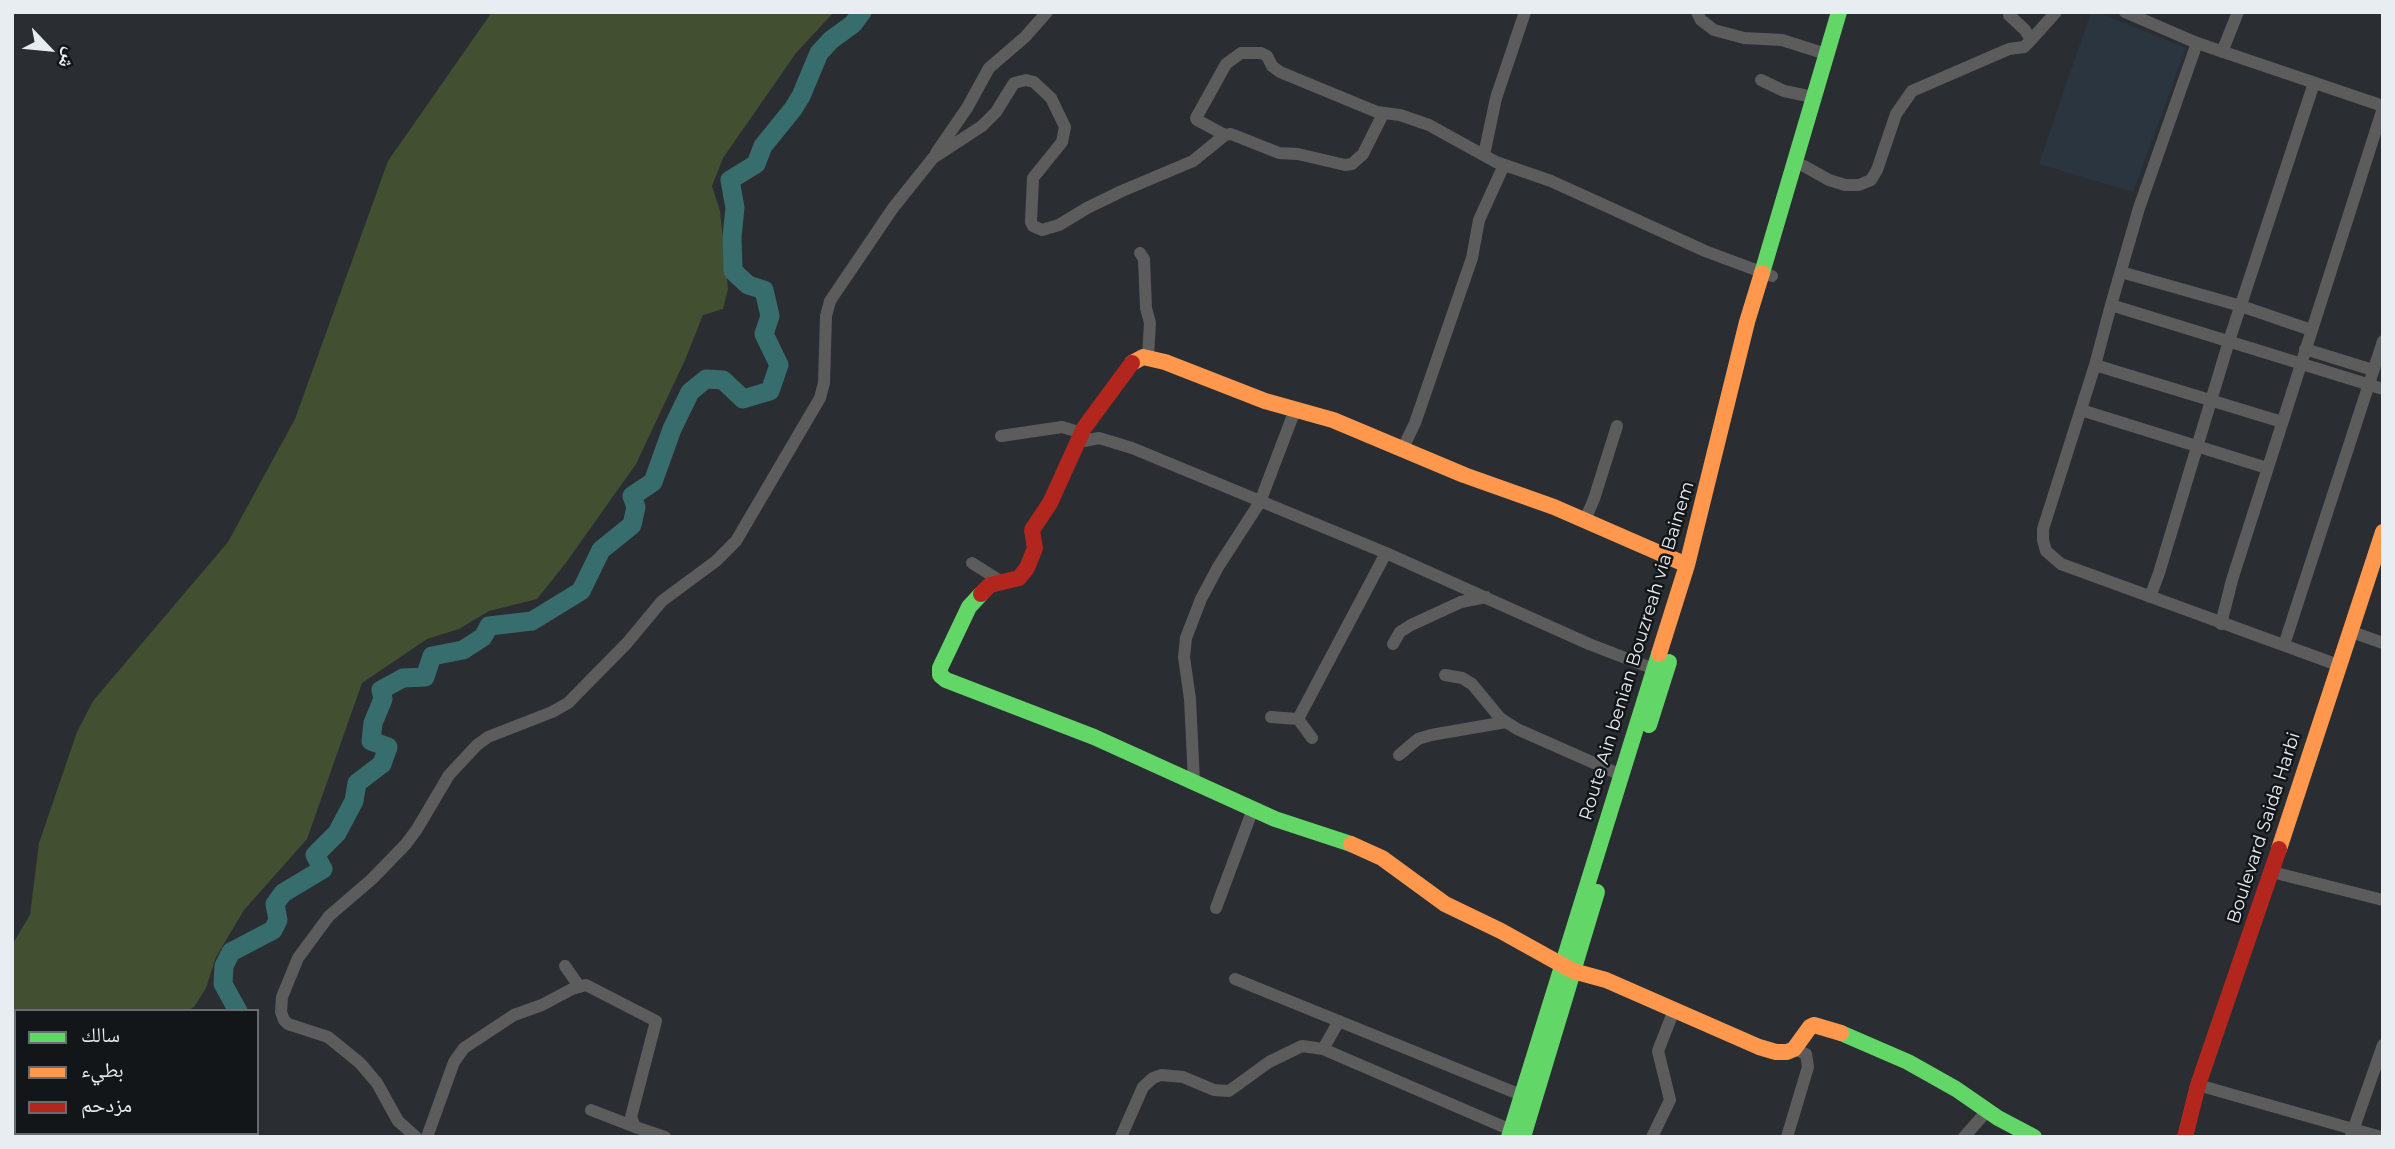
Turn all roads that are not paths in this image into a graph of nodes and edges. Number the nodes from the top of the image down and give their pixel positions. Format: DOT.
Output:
graph roads {
  1 [pos="1047,12"];
  2 [pos="1525,12"];
  3 [pos="1697,12"];
  4 [pos="1839,12"];
  5 [pos="1849,12"];
  6 [pos="2056,12"];
  7 [pos="2125,12"];
  8 [pos="2238,12"];
  9 [pos="2009,15"];
  10 [pos="2031,40"];
  11 [pos="2197,43"];
  12 [pos="2222,52"];
  13 [pos="1826,54"];
  14 [pos="1760,80"];
  15 [pos="2314,82"];
  16 [pos="1813,97"];
  17 [pos="2383,107"];
  18 [pos="1383,114"];
  19 [pos="1225,135"];
  20 [pos="1484,155"];
  21 [pos="933,158"];
  22 [pos="1504,165"];
  23 [pos="1804,166"];
  24 [pos="1140,253"];
  25 [pos="2121,272"];
  26 [pos="1767,274"];
  27 [pos="2111,305"];
  28 [pos="2241,306"];
  29 [pos="2311,330"];
  30 [pos="2229,341"];
  31 [pos="2383,341"];
  32 [pos="2305,349"];
  33 [pos="1148,357"];
  34 [pos="2095,365"];
  35 [pos="2300,365"];
  36 [pos="2373,370"];
  37 [pos="2368,385"];
  38 [pos="2383,389"];
  39 [pos="2211,399"];
  40 [pos="1295,410"];
  41 [pos="2081,410"];
  42 [pos="2282,422"];
  43 [pos="1618,426"];
  44 [pos="1001,436"];
  45 [pos="1081,437"];
  46 [pos="2197,446"];
  47 [pos="1402,450"];
  48 [pos="2267,468"];
  49 [pos="1260,502"];
  50 [pos="1585,520"];
  51 [pos="2383,533"];
  52 [pos="1386,553"];
  53 [pos="972,563"];
  54 [pos="1687,565"];
  55 [pos="1002,582"];
  56 [pos="1486,597"];
  57 [pos="2150,597"];
  58 [pos="2221,624"];
  59 [pos="2349,631"];
  60 [pos="2383,643"];
  61 [pos="1393,644"];
  62 [pos="2284,645"];
  63 [pos="2338,665"];
  64 [pos="1654,669"];
  65 [pos="1444,676"];
  66 [pos="1271,717"];
  67 [pos="1298,719"];
  68 [pos="1506,722"];
  69 [pos="1312,738"];
  70 [pos="1399,755"];
  71 [pos="1621,775"];
  72 [pos="1194,782"];
  73 [pos="1253,809"];
  74 [pos="2272,873"];
  75 [pos="2383,900"];
  76 [pos="1216,908"];
  77 [pos="565,966"];
  78 [pos="1567,968"];
  79 [pos="1235,979"];
  80 [pos="579,986"];
  81 [pos="1674,1010"];
  82 [pos="1339,1021"];
  83 [pos="2383,1045"];
  84 [pos="1323,1049"];
  85 [pos="1794,1049"];
  86 [pos="2198,1085"];
  87 [pos="1521,1095"];
  88 [pos="591,1110"];
  89 [pos="1987,1111"];
  90 [pos="635,1127"];
  91 [pos="2352,1133"];
  92 [pos="1514,1135"];
  93 [pos="416,1137"];
  94 [pos="428,1137"];
  95 [pos="665,1137"];
  96 [pos="1121,1137"];
  97 [pos="1652,1137"];
  98 [pos="1787,1137"];
  99 [pos="1964,1137"];
  100 [pos="2034,1137"];
  101 [pos="2185,1137"];
  102 [pos="2381,1137"];
  1 -- 21 [label="street"];
  2 -- 20 [label="street"];
  3 -- 13 [label="street"];
  4 -- 13 [label="street, Route Ain benian Bouzreah via Bainem"];
  5 -- 23 [label="street, Route Ain benian Bouzreah via Bainem"];
  6 -- 10 [label="street"];
  7 -- 11 [label="street"];
  8 -- 12 [label="street"];
  9 -- 10 [label="street"];
  10 -- 23 [label="street"];
  11 -- 12 [label="street"];
  11 -- 25 [label="street"];
  12 -- 15 [label="street"];
  13 -- 16 [label="street, Route Ain benian Bouzreah via Bainem"];
  14 -- 16 [label="street"];
  15 -- 17 [label="street"];
  15 -- 28 [label="street"];
  16 -- 26 [label="street, Route Ain benian Bouzreah via Bainem"];
  17 -- 29 [label="street"];
  18 -- 19 [label="street"];
  18 -- 19 [label="street"];
  18 -- 20 [label="street"];
  19 -- 21 [label="street"];
  20 -- 22 [label="street"];
  21 -- 93 [label="street"];
  22 -- 26 [label="street"];
  22 -- 47 [label="street"];
  23 -- 26 [label="street, Route Ain benian Bouzreah via Bainem"];
  24 -- 33 [label="street"];
  25 -- 27 [label="street"];
  25 -- 28 [label="street"];
  26 -- 54 [label="street, Route Ain benian Bouzreah via Bainem"];
  26 -- 78 [label="street, Route Ain benian Bouzreah via Bainem"];
  27 -- 30 [label="street"];
  27 -- 34 [label="street"];
  28 -- 29 [label="street"];
  28 -- 30 [label="street"];
  29 -- 32 [label="street"];
  30 -- 35 [label="street"];
  30 -- 39 [label="street"];
  31 -- 36 [label="street"];
  32 -- 35 [label="street"];
  32 -- 36 [label="street"];
  33 -- 40 [label="street"];
  33 -- 45 [label="street"];
  34 -- 39 [label="street"];
  34 -- 41 [label="street"];
  35 -- 37 [label="street"];
  35 -- 42 [label="street"];
  36 -- 37 [label="street"];
  37 -- 38 [label="street"];
  37 -- 62 [label="street"];
  39 -- 42 [label="street"];
  39 -- 46 [label="street"];
  40 -- 47 [label="street"];
  40 -- 49 [label="street"];
  41 -- 46 [label="street"];
  41 -- 57 [label="street"];
  42 -- 48 [label="street"];
  43 -- 50 [label="street"];
  44 -- 45 [label="street"];
  45 -- 49 [label="street"];
  45 -- 55 [label="street"];
  46 -- 48 [label="street"];
  46 -- 57 [label="street"];
  47 -- 50 [label="street"];
  48 -- 58 [label="street"];
  49 -- 52 [label="street"];
  49 -- 72 [label="street"];
  50 -- 54 [label="street"];
  51 -- 59 [label="street, Boulevard Saida Harbi"];
  52 -- 56 [label="street"];
  52 -- 67 [label="street"];
  53 -- 55 [label="street"];
  54 -- 64 [label="street, Route Ain benian Bouzreah via Bainem"];
  55 -- 72 [label="street"];
  56 -- 61 [label="street"];
  56 -- 64 [label="street"];
  57 -- 58 [label="street"];
  58 -- 62 [label="street"];
  59 -- 60 [label="street"];
  59 -- 63 [label="street, Boulevard Saida Harbi"];
  62 -- 63 [label="street"];
  63 -- 74 [label="street, Boulevard Saida Harbi"];
  64 -- 71 [label="street, Route Ain benian Bouzreah via Bainem"];
  65 -- 68 [label="street"];
  66 -- 67 [label="street"];
  67 -- 69 [label="street"];
  68 -- 70 [label="street"];
  68 -- 71 [label="street"];
  71 -- 78 [label="street, Route Ain benian Bouzreah via Bainem"];
  72 -- 73 [label="street"];
  73 -- 76 [label="street"];
  73 -- 78 [label="street"];
  74 -- 75 [label="street"];
  74 -- 86 [label="street, Boulevard Saida Harbi"];
  77 -- 80 [label="street"];
  78 -- 81 [label="street"];
  78 -- 87 [label="street, Route Ain benian Bouzreah via Bainem"];
  78 -- 92 [label="street, Route Ain benian Bouzreah via Bainem"];
  79 -- 82 [label="street"];
  80 -- 90 [label="street"];
  80 -- 94 [label="street"];
  81 -- 85 [label="street"];
  81 -- 97 [label="street"];
  82 -- 84 [label="street"];
  82 -- 87 [label="street"];
  83 -- 91 [label="street"];
  84 -- 92 [label="street"];
  84 -- 96 [label="street"];
  85 -- 89 [label="street"];
  85 -- 98 [label="street"];
  86 -- 91 [label="street"];
  86 -- 101 [label="street, Boulevard Saida Harbi"];
  87 -- 92 [label="street, Route Ain benian Bouzreah via Bainem"];
  88 -- 90 [label="street"];
  89 -- 99 [label="street"];
  89 -- 100 [label="street"];
  90 -- 95 [label="street"];
  91 -- 102 [label="street"];
}
